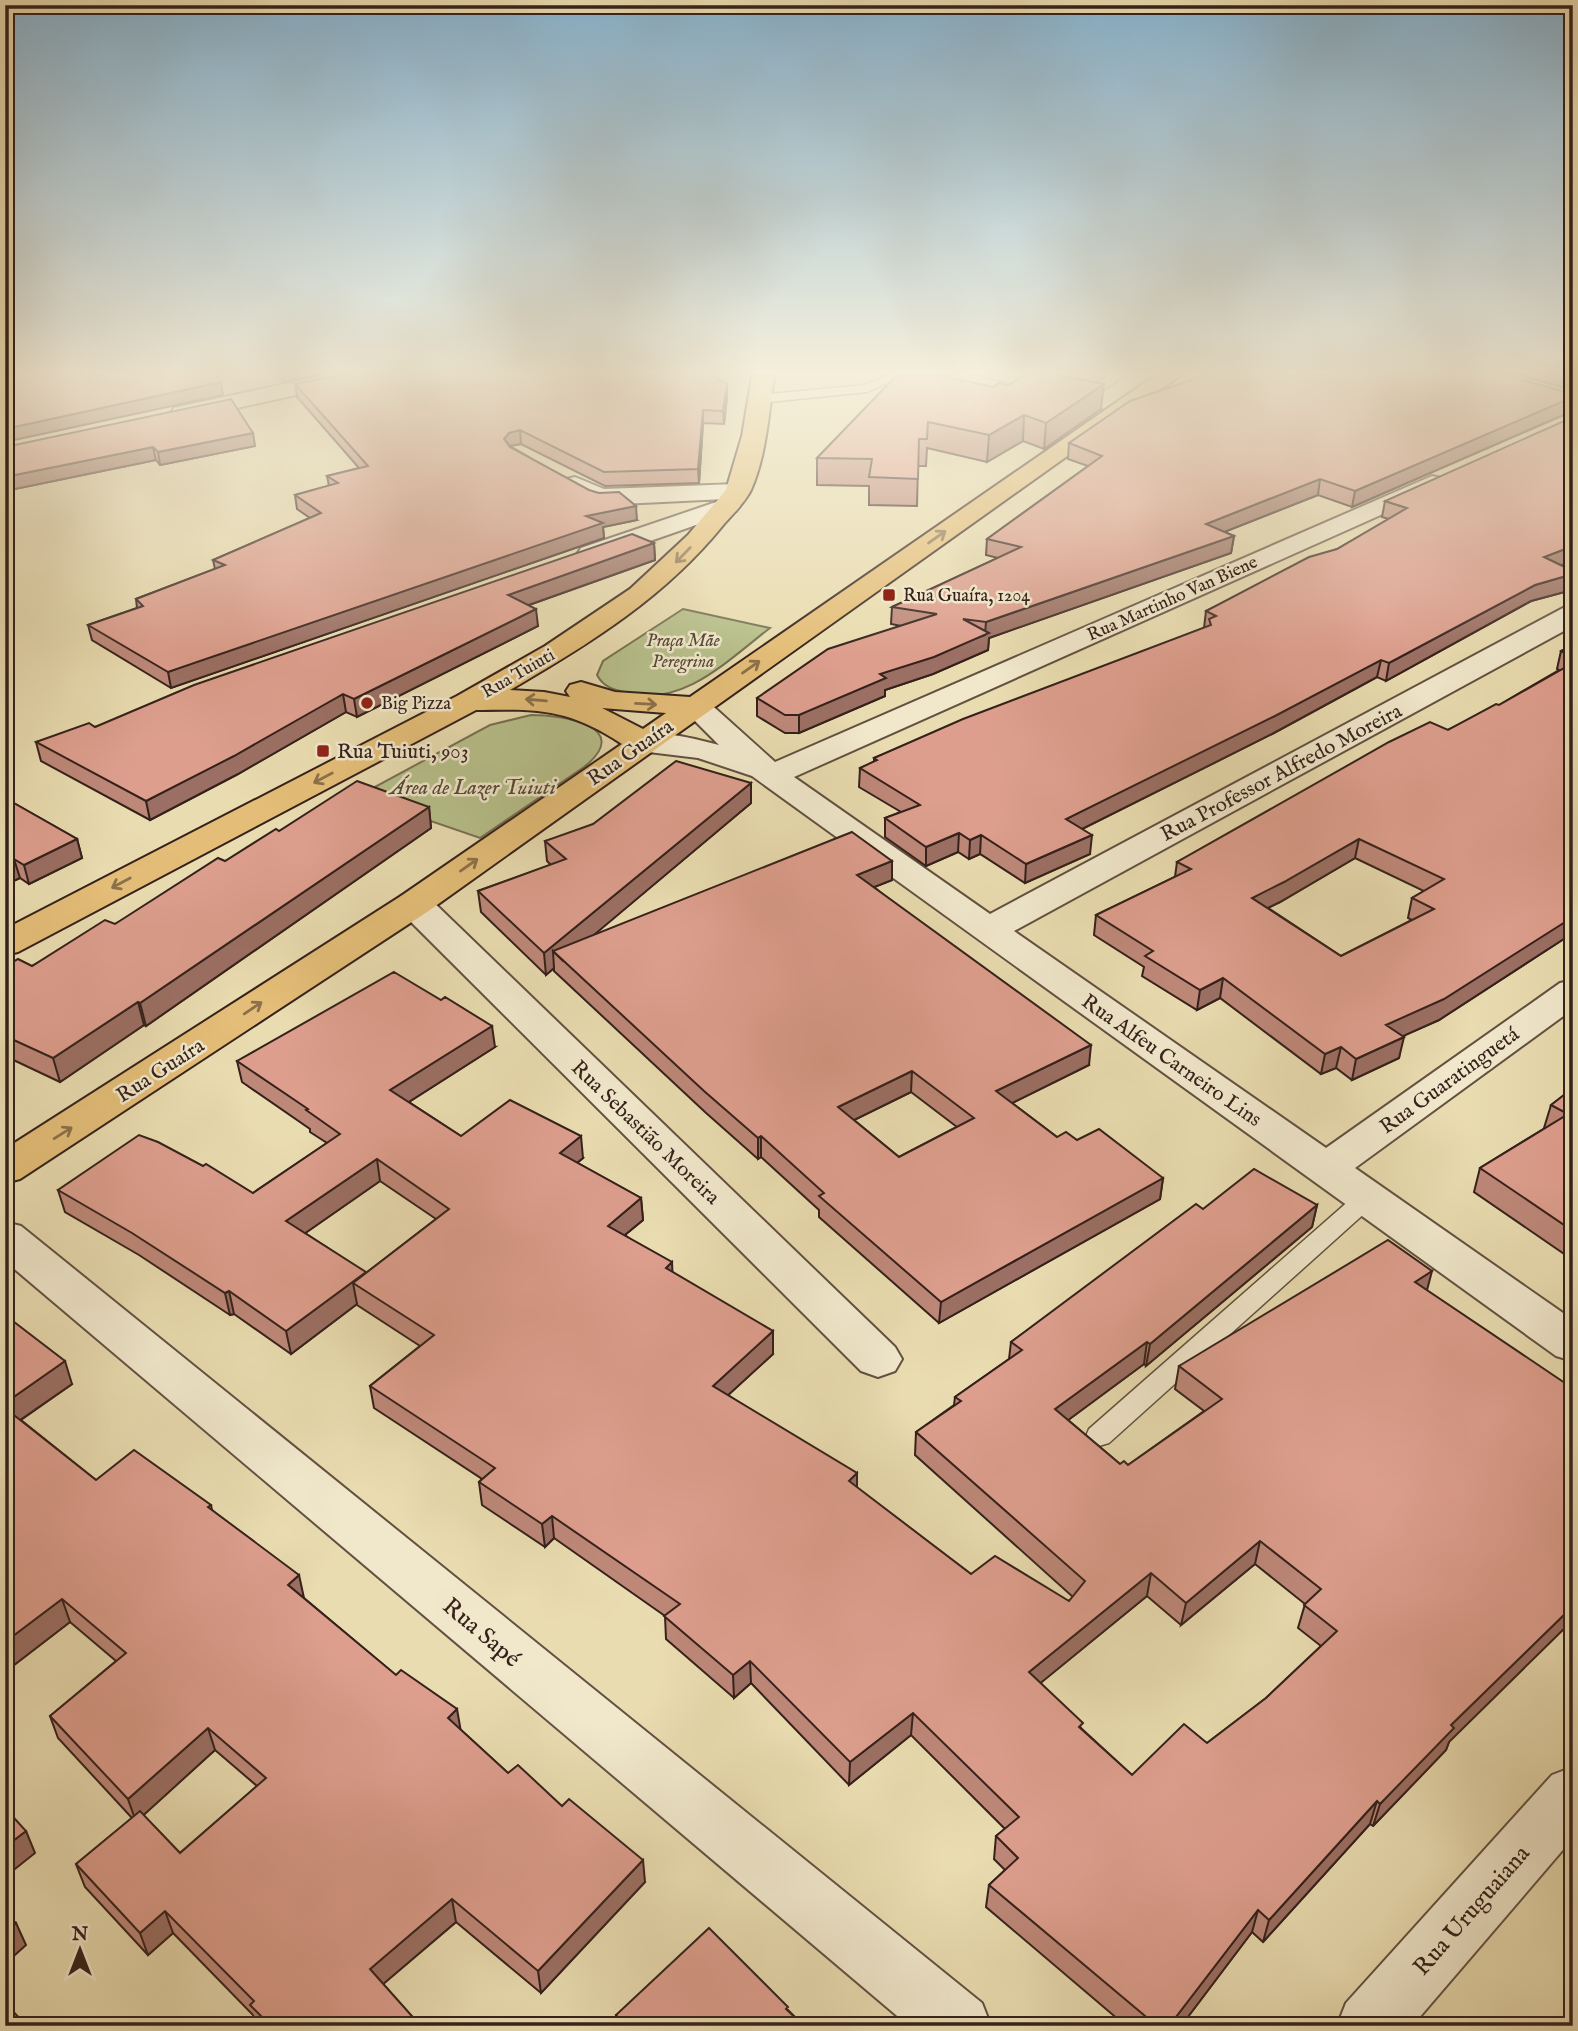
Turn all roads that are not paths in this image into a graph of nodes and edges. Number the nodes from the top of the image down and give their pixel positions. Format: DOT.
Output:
graph roads {
  1 [pos="746,465"];
  2 [pos="1041,465"];
  3 [pos="1458,471"];
  4 [pos="554,472"];
  5 [pos="732,499"];
  6 [pos="570,561"];
  7 [pos="1573,614"];
  8 [pos="555,652"];
  9 [pos="468,702"];
  10 [pos="695,706"];
  11 [pos="642,743"];
  12 [pos="771,776"];
  13 [pos="414,904"];
  14 [pos="988,930"];
  15 [pos="5,944"];
  16 [pos="1573,991"];
  17 [pos="5,1169"];
  18 [pos="1326,1169"];
  19 [pos="1367,1198"];
  20 [pos="5,1237"];
  21 [pos="1573,1344"];
  22 [pos="878,1359"];
  23 [pos="1099,1436"];
  24 [pos="1573,1794"];
  25 [pos="959,2026"];
  26 [pos="1369,2026"];
  1 -- 5 [label="main road, Rua Tuiuti"];
  10 -- 2 [label="main road, Rua Guaíra, one-way"];
  3 -- 12 [label="street, Rua Martinho Van Biene"];
  4 -- 5 [label="street"];
  5 -- 6 [label="street"];
  5 -- 8 [label="main road, Rua Tuiuti, one-way"];
  7 -- 14 [label="street, Rua Professor Alfredo Moreira"];
  8 -- 9 [label="main road, Rua Tuiuti"];
  8 -- 10 [label="main road, one-way"];
  11 -- 9 [label="main road, one-way"];
  9 -- 15 [label="main road, Rua Tuiuti, one-way"];
  10 -- 11 [label="main road, Rua Guaíra"];
  10 -- 12 [label="street, Rua Alfeu Carneiro Lins"];
  11 -- 12 [label="street, Rua Alfeu Carneiro Lins"];
  13 -- 11 [label="main road, Rua Guaíra, one-way"];
  12 -- 14 [label="street, Rua Alfeu Carneiro Lins"];
  17 -- 13 [label="main road, Rua Guaíra, one-way"];
  13 -- 22 [label="street, Rua Sebastião Moreira"];
  14 -- 18 [label="street, Rua Alfeu Carneiro Lins"];
  16 -- 18 [label="street, Rua Guaratinguetá"];
  18 -- 19 [label="street, Rua Alfeu Carneiro Lins"];
  19 -- 21 [label="street, Rua Alfeu Carneiro Lins"];
  19 -- 23 [label="lane"];
  20 -- 25 [label="street, Rua Sapé"];
  24 -- 26 [label="street, Rua Uruguaiana"];
}
